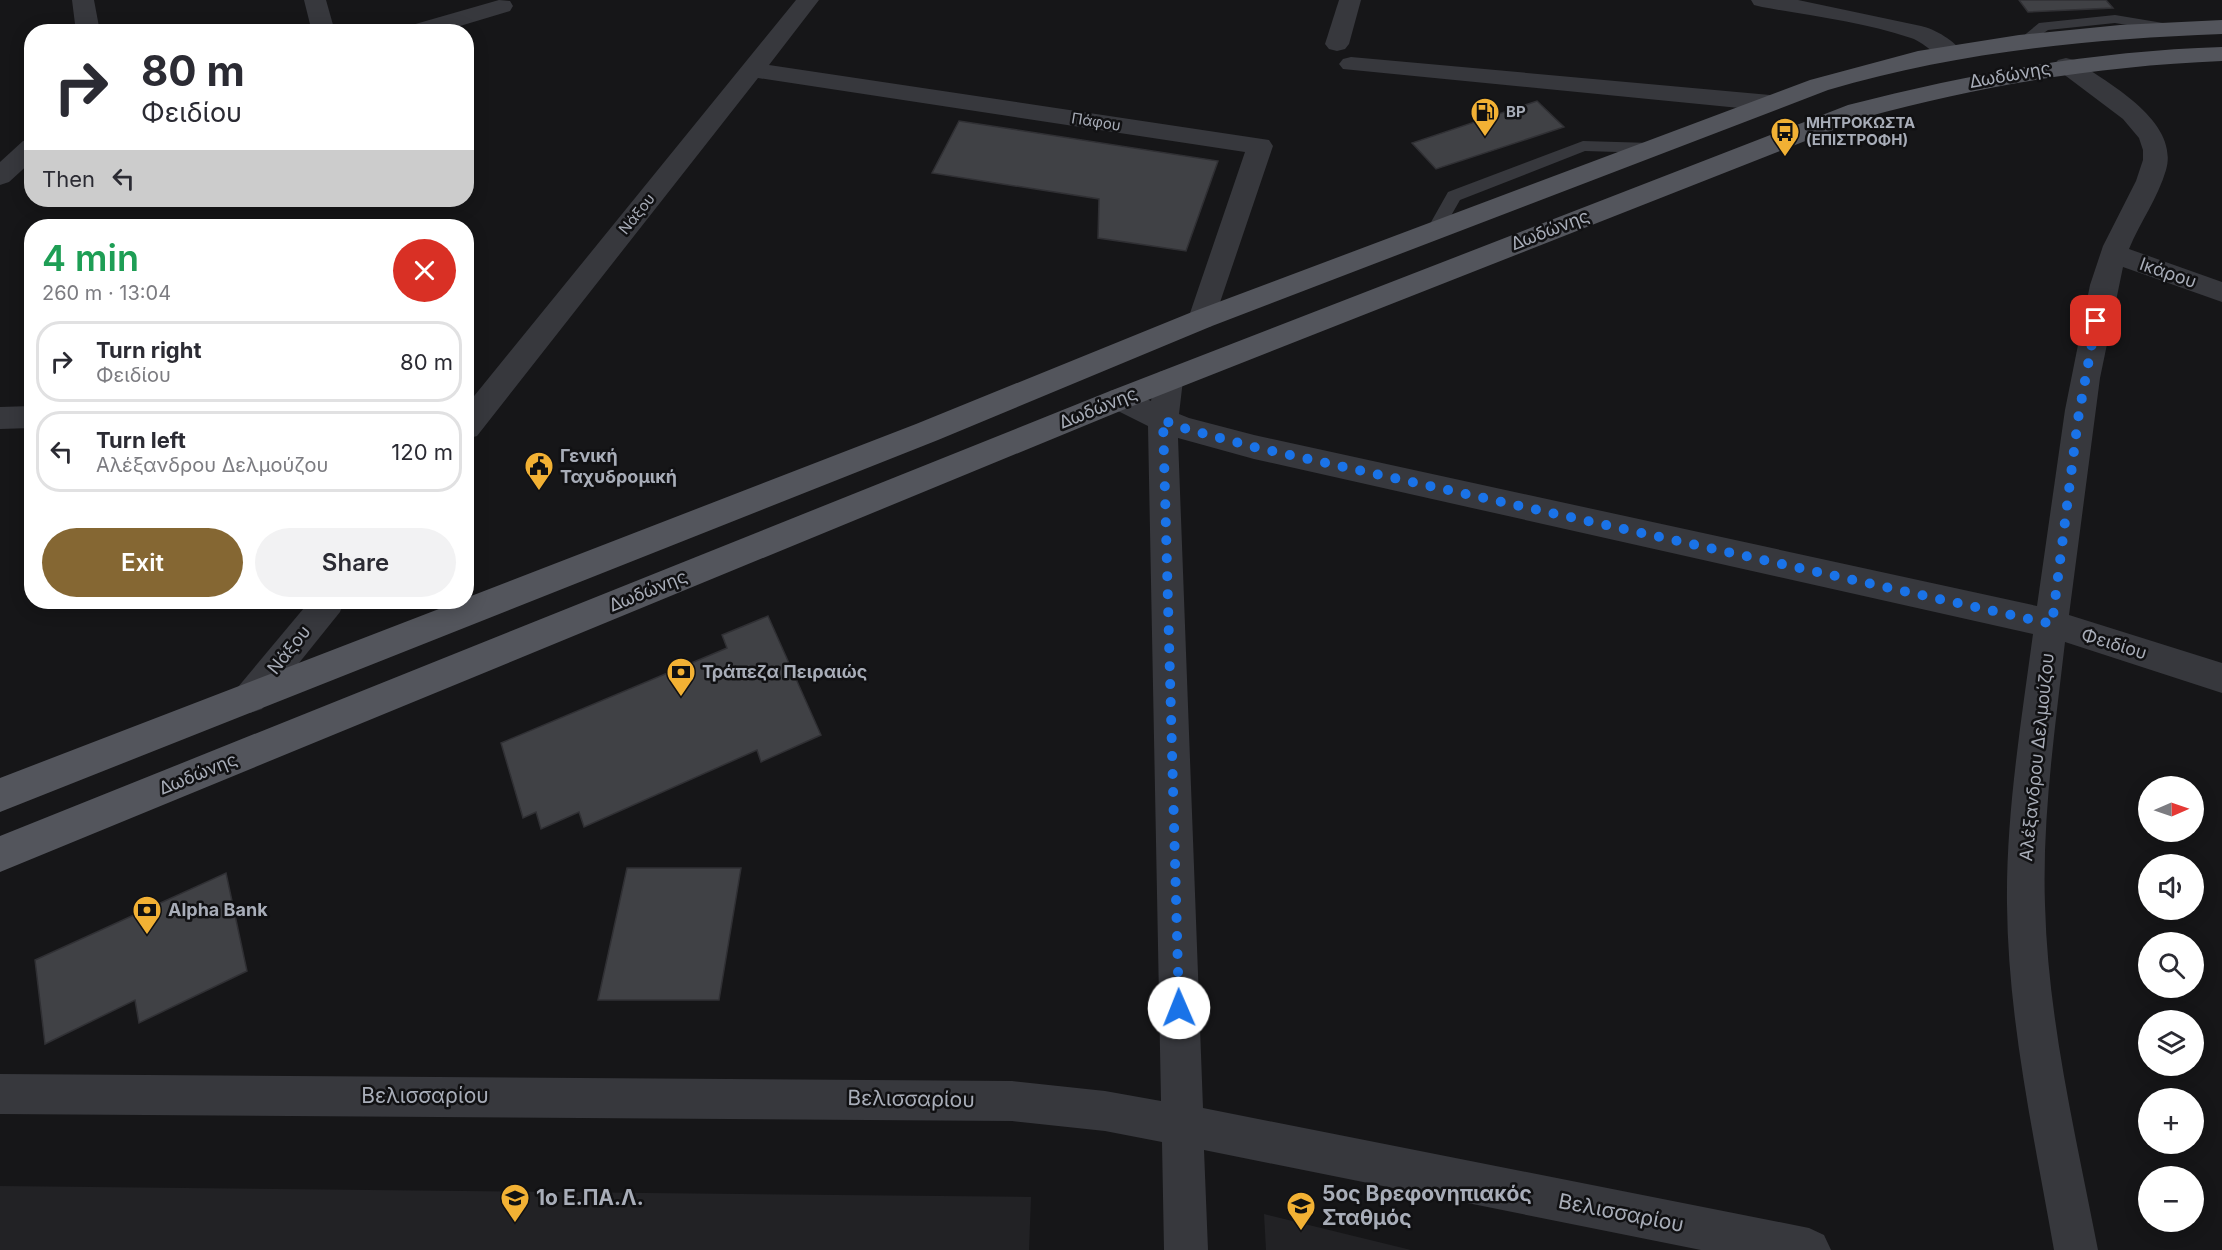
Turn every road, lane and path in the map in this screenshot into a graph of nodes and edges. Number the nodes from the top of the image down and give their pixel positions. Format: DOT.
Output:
graph roads {
  1 [pos="83,0"];
  2 [pos="315,0"];
  3 [pos="808,0"];
  4 [pos="1350,0"];
  5 [pos="1762,0"];
  6 [pos="502,6"];
  7 [pos="87,24"];
  8 [pos="322,24"];
  9 [pos="440,24"];
  10 [pos="2222,27"];
  11 [pos="1951,53"];
  12 [pos="2222,54"];
  13 [pos="2066,65"];
  14 [pos="752,70"];
  15 [pos="1770,103"];
  16 [pos="24,142"];
  17 [pos="0,149"];
  18 [pos="24,154"];
  19 [pos="0,176"];
  20 [pos="2114,254"];
  21 [pos="2222,292"];
  22 [pos="1202,319"];
  23 [pos="1169,380"];
  24 [pos="1120,399"];
  25 [pos="474,414"];
  26 [pos="0,417"];
  27 [pos="24,417"];
  28 [pos="1163,420"];
  29 [pos="322,609"];
  30 [pos="2052,624"];
  31 [pos="2222,678"];
  32 [pos="250,698"];
  33 [pos="0,795"];
  34 [pos="0,854"];
  35 [pos="0,1094"];
  36 [pos="1182,1125"];
  37 [pos="1186,1250"];
  38 [pos="1809,1250"];
  39 [pos="2076,1250"];
  1 -- 7 [label="street"];
  2 -- 8 [label="street"];
  3 -- 14 [label="street, Νάξου"];
  4 -- 15 [label="street"];
  5 -- 11 [label="street"];
  6 -- 9 [label="street"];
  10 -- 11 [label="main road, Δωδώνης"];
  11 -- 15 [label="main road, Δωδώνης"];
  12 -- 13 [label="main road, Δωδώνης"];
  13 -- 20 [label="street, Αλέξανδρου Δελμούζου"];
  13 -- 23 [label="main road, Δωδώνης"];
  14 -- 22 [label="street, Πάφου"];
  14 -- 25 [label="street, Νάξου"];
  15 -- 22 [label="main road, Δωδώνης"];
  16 -- 17 [label="street"];
  18 -- 19 [label="street"];
  20 -- 21 [label="street, Ικάρου"];
  20 -- 30 [label="street, Αλέξανδρου Δελμούζου"];
  22 -- 32 [label="main road, Δωδώνης"];
  23 -- 24 [label="main road, Δωδώνης"];
  23 -- 28 [label="street"];
  24 -- 28 [label="street, Φειδίου"];
  24 -- 34 [label="main road, Δωδώνης"];
  26 -- 27 [label="street"];
  28 -- 30 [label="street, Φειδίου"];
  28 -- 36 [label="street"];
  29 -- 32 [label="street, Νάξου"];
  30 -- 31 [label="street, Φειδίου"];
  30 -- 39 [label="street, Αλέξανδρου Δελμούζου"];
  32 -- 33 [label="main road, Δωδώνης"];
  35 -- 36 [label="street, Βελισσαρίου"];
  36 -- 37 [label="street"];
  36 -- 38 [label="street, Βελισσαρίου"];
}
